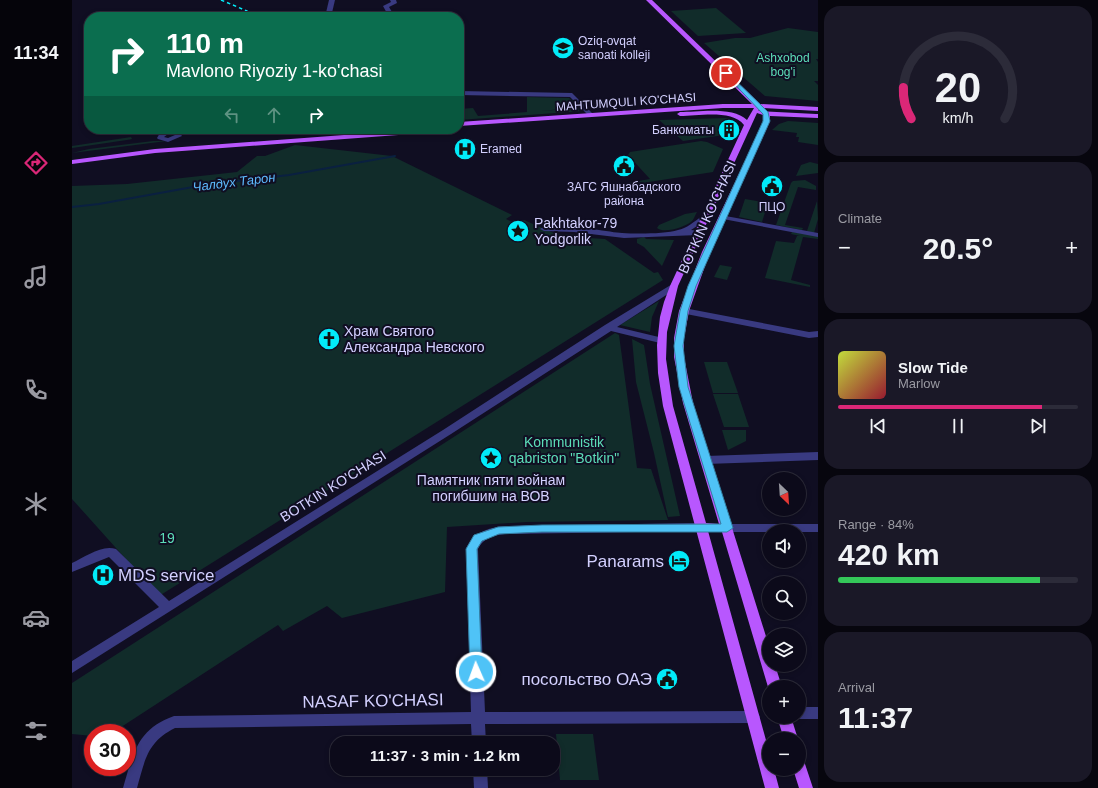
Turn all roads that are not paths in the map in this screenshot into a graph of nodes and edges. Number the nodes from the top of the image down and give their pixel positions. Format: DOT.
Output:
graph roads {
  1 [pos="332,0"];
  2 [pos="393,0"];
  3 [pos="649,0"];
  4 [pos="329,12"];
  5 [pos="389,12"];
  6 [pos="464,93"];
  7 [pos="747,94"];
  8 [pos="818,104"];
  9 [pos="723,106"];
  10 [pos="758,106"];
  11 [pos="818,109"];
  12 [pos="753,113"];
  13 [pos="766,113"];
  14 [pos="668,114"];
  15 [pos="591,115"];
  16 [pos="610,115"];
  17 [pos="809,116"];
  18 [pos="818,116"];
  19 [pos="464,124"];
  20 [pos="747,125"];
  21 [pos="765,125"];
  22 [pos="464,128"];
  23 [pos="178,134"];
  24 [pos="330,134"];
  25 [pos="386,134"];
  26 [pos="181,145"];
  27 [pos="72,157"];
  28 [pos="72,162"];
  29 [pos="722,180"];
  30 [pos="738,183"];
  31 [pos="723,217"];
  32 [pos="705,218"];
  33 [pos="544,229"];
  34 [pos="682,232"];
  35 [pos="698,233"];
  36 [pos="818,235"];
  37 [pos="674,286"];
  38 [pos="684,311"];
  39 [pos="608,327"];
  40 [pos="818,334"];
  41 [pos="660,337"];
  42 [pos="679,338"];
  43 [pos="818,456"];
  44 [pos="706,460"];
  45 [pos="701,527"];
  46 [pos="727,528"];
  47 [pos="818,528"];
  48 [pos="72,568"];
  49 [pos="167,607"];
  50 [pos="72,668"];
  51 [pos="773,680"];
  52 [pos="806,713"];
  53 [pos="818,713"];
  54 [pos="753,717"];
  55 [pos="478,718"];
  56 [pos="479,736"];
  57 [pos="480,776"];
  58 [pos="802,776"];
  59 [pos="130,788"];
  60 [pos="481,788"];
  61 [pos="772,788"];
  62 [pos="806,788"];
  1 -- 4 [label="street"];
  2 -- 5 [label="street"];
  3 -- 7 [label="main road"];
  6 -- 15 [label="street"];
  7 -- 8 [label="main road"];
  7 -- 9 [label="main road"];
  7 -- 10 [label="main road"];
  9 -- 10 [label="main road, MAHTUMQULI KO'CHASI"];
  9 -- 16 [label="main road, MAHTUMQULI KO'CHASI"];
  10 -- 11 [label="main road, MAHTUMQULI KO'CHASI"];
  10 -- 12 [label="main road, BOTKIN KO'CHASI"];
  10 -- 13 [label="main road"];
  12 -- 13 [label="main road, MAHTUMQULI KO'CHASI"];
  12 -- 14 [label="main road, MAHTUMQULI KO'CHASI"];
  12 -- 20 [label="main road, BOTKIN KO'CHASI"];
  13 -- 17 [label="main road, MAHTUMQULI KO'CHASI"];
  13 -- 21 [label="main road, BOTKIN KO'CHASI"];
  14 -- 16 [label="main road, MAHTUMQULI KO'CHASI"];
  14 -- 20 [label="main road"];
  15 -- 16 [label="main road, MAHTUMQULI KO'CHASI"];
  15 -- 19 [label="main road, MAHTUMQULI KO'CHASI"];
  16 -- 22 [label="main road, MAHTUMQULI KO'CHASI"];
  17 -- 18 [label="main road, MAHTUMQULI KO'CHASI"];
  17 -- 21 [label="main road"];
  20 -- 29 [label="main road, BOTKIN KO'CHASI"];
  21 -- 30 [label="main road, BOTKIN KO'CHASI"];
  23 -- 26 [label="street"];
  24 -- 26 [label="main road"];
  25 -- 28 [label="main road"];
  26 -- 27 [label="main road"];
  29 -- 30 [label="main road"];
  29 -- 32 [label="main road, BOTKIN KO'CHASI"];
  30 -- 31 [label="main road, BOTKIN KO'CHASI"];
  31 -- 36 [label="street"];
  31 -- 38 [label="main road, BOTKIN KO'CHASI"];
  32 -- 34 [label="street"];
  32 -- 35 [label="main road, BOTKIN KO'CHASI"];
  33 -- 34 [label="street"];
  34 -- 35 [label="street"];
  35 -- 37 [label="main road, BOTKIN KO'CHASI"];
  37 -- 39 [label="street, BOTKIN KO'CHASI"];
  37 -- 41 [label="main road, BOTKIN KO'CHASI"];
  38 -- 40 [label="street"];
  38 -- 42 [label="main road, BOTKIN KO'CHASI"];
  39 -- 41 [label="street"];
  39 -- 49 [label="street, BOTKIN KO'CHASI"];
  41 -- 42 [label="main road"];
  41 -- 45 [label="main road, BOTKIN KO'CHASI"];
  42 -- 44 [label="main road, BOTKIN KO'CHASI"];
  43 -- 44 [label="street"];
  44 -- 46 [label="main road, BOTKIN KO'CHASI"];
  45 -- 46 [label="main road"];
  45 -- 54 [label="main road, BOTKIN KO'CHASI"];
  45 -- 55 [label="street"];
  46 -- 47 [label="street"];
  46 -- 51 [label="main road, BOTKIN KO'CHASI"];
  48 -- 49 [label="street"];
  49 -- 50 [label="street, BOTKIN KO'CHASI"];
  52 -- 53 [label="street"];
  54 -- 55 [label="street, NASAF KO'CHASI"];
  54 -- 61 [label="main road, BOTKIN KO'CHASI"];
  55 -- 56 [label="street"];
  55 -- 59 [label="street, NASAF KO'CHASI"];
  57 -- 60 [label="street"];
  58 -- 62 [label="main road"];
}
